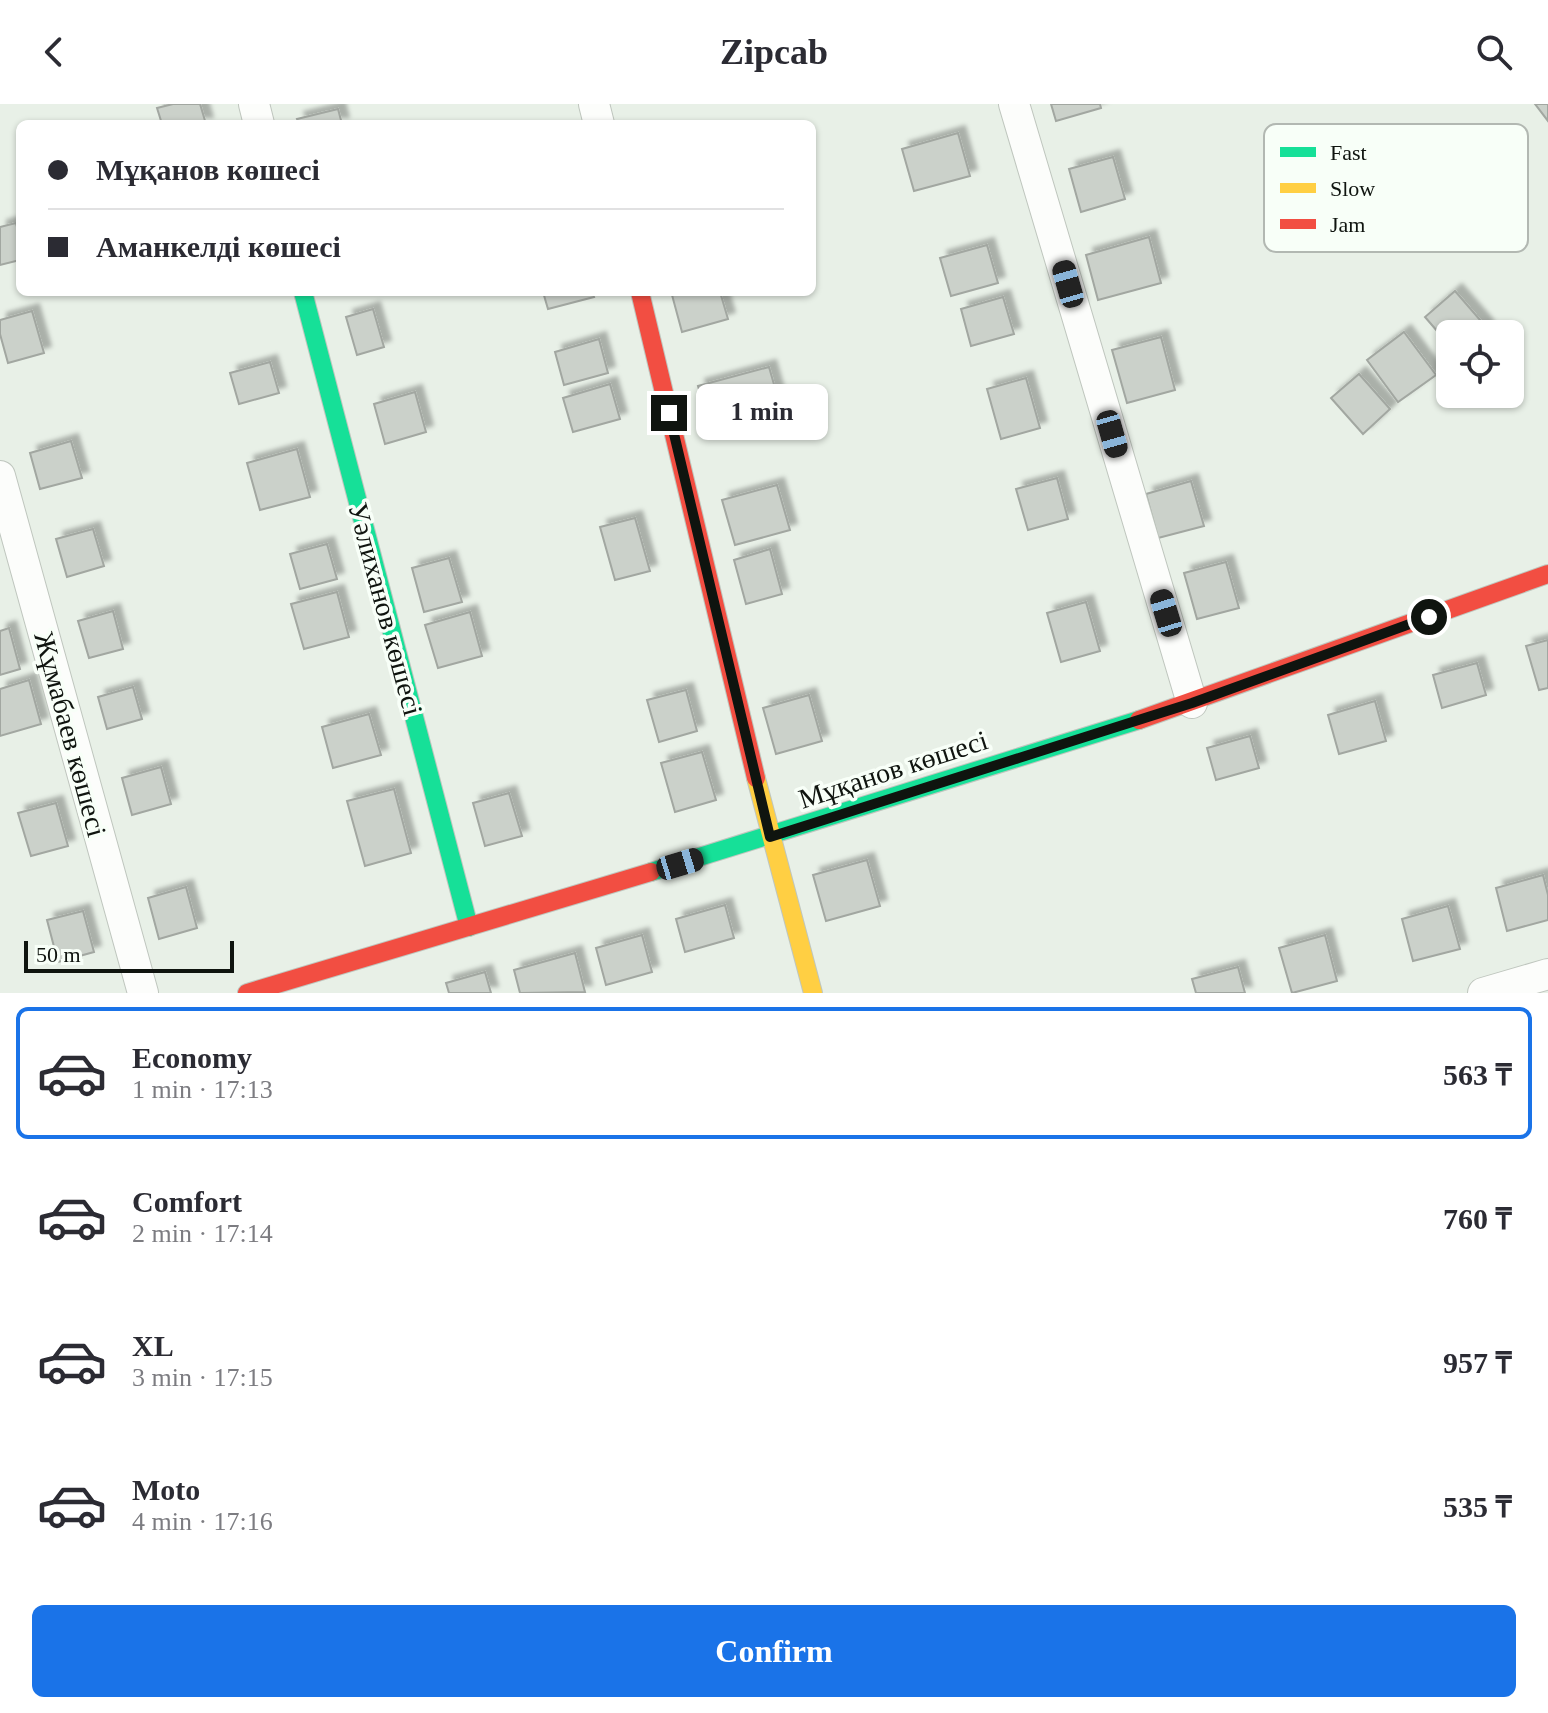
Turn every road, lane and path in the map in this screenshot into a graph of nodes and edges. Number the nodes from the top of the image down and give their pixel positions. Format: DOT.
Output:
graph roads {
  1 [pos="1014,104"];
  2 [pos="304,296"];
  3 [pos="641,296"];
  4 [pos="0,476"];
  5 [pos="1548,574"];
  6 [pos="1192,703"];
  7 [pos="770,837"];
  8 [pos="469,927"];
  9 [pos="1548,974"];
  10 [pos="143,993"];
  11 [pos="247,993"];
  12 [pos="813,993"];
  13 [pos="1483,993"];
  1 -- 6 [label="street"];
  2 -- 8 [label="street, Уәлиханов көшесі"];
  3 -- 7 [label="street"];
  4 -- 10 [label="street, Жұмабаев көшесі"];
  5 -- 6 [label="street, Мұқанов көшесі"];
  6 -- 7 [label="street, Мұқанов көшесі"];
  7 -- 8 [label="street, Мұқанов көшесі"];
  7 -- 12 [label="street"];
  8 -- 11 [label="street, Мұқанов көшесі"];
  9 -- 13 [label="street"];
}
